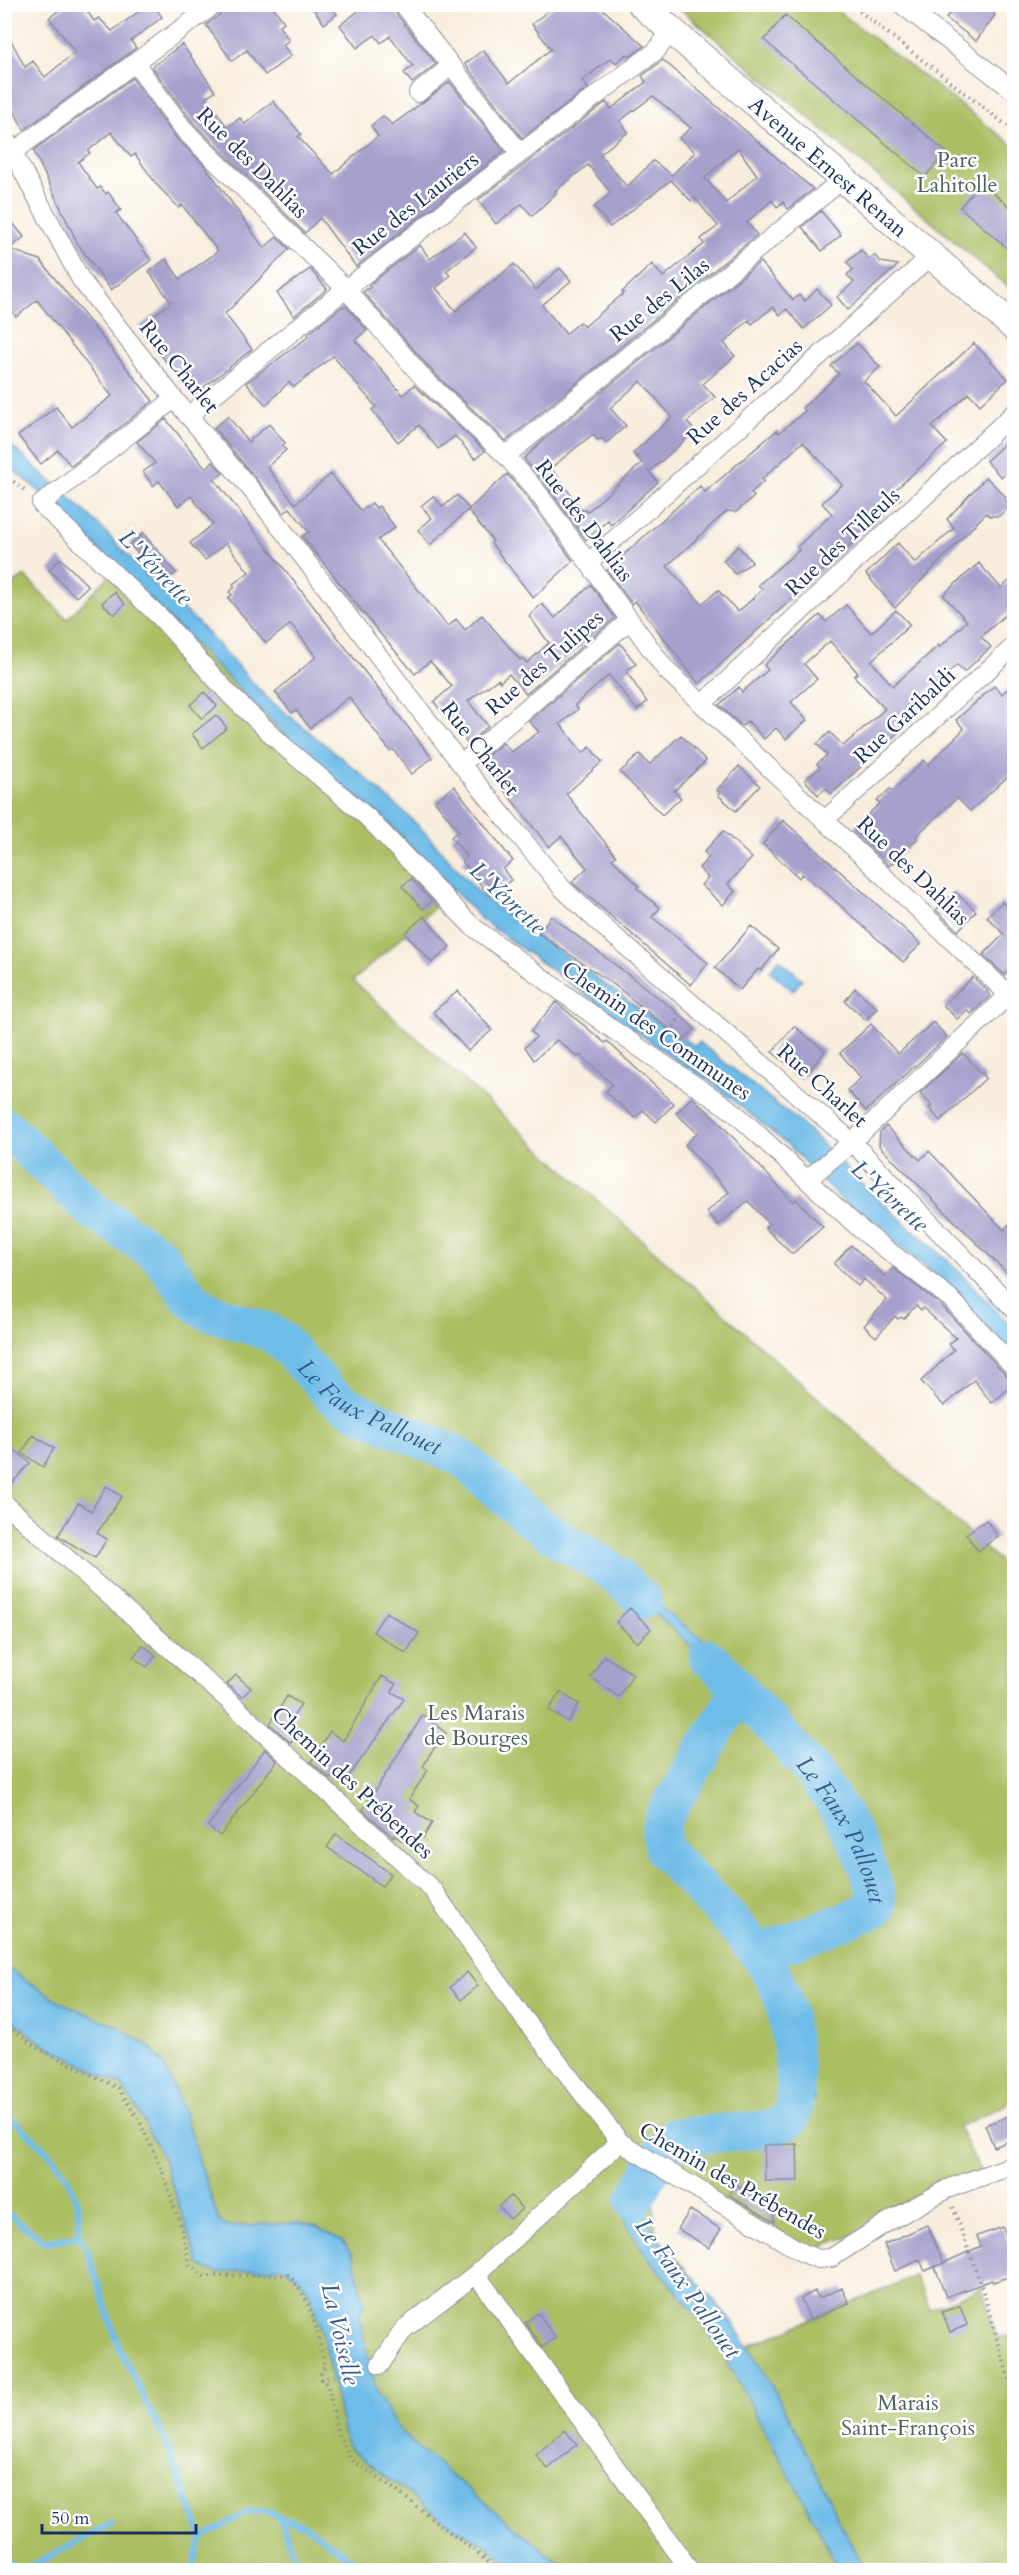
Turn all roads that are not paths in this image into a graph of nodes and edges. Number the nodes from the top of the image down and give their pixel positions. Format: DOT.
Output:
graph roads {
  1 [pos="215,4"];
  2 [pos="403,4"];
  3 [pos="641,4"];
  4 [pos="901,4"];
  5 [pos="672,30"];
  6 [pos="135,63"];
  7 [pos="451,66"];
  8 [pos="1014,91"];
  9 [pos="418,93"];
  10 [pos="4,136"];
  11 [pos="13,152"];
  12 [pos="519,153"];
  13 [pos="843,179"];
  14 [pos="931,256"];
  15 [pos="345,288"];
  16 [pos="1014,327"];
  17 [pos="174,399"];
  18 [pos="1014,413"];
  19 [pos="188,416"];
  20 [pos="506,456"];
  21 [pos="589,562"];
  22 [pos="630,620"];
  23 [pos="1014,646"];
  24 [pos="702,704"];
  25 [pos="461,764"];
  26 [pos="826,819"];
  27 [pos="1012,992"];
  28 [pos="846,1147"];
  29 [pos="810,1177"];
  30 [pos="1014,1309"];
  31 [pos="1014,1362"];
  32 [pos="4,1503"];
  33 [pos="620,2142"];
  34 [pos="1014,2165"];
  35 [pos="476,2274"];
  36 [pos="380,2365"];
  37 [pos="690,2571"];
  1 -- 6 [label="street"];
  2 -- 7 [label="street"];
  3 -- 5 [label="main road, Avenue Ernest Renan"];
  4 -- 8 [label="street"];
  5 -- 12 [label="street, Rue des Lauriers"];
  5 -- 13 [label="main road, Avenue Ernest Renan"];
  6 -- 11 [label="street"];
  6 -- 15 [label="street, Rue des Dahlias"];
  7 -- 9 [label="street"];
  7 -- 12 [label="street"];
  10 -- 11 [label="street, Rue Charlet"];
  11 -- 17 [label="street, Rue Charlet"];
  12 -- 15 [label="street, Rue des Lauriers"];
  13 -- 14 [label="main road, Avenue Ernest Renan"];
  13 -- 20 [label="street, Rue des Lilas"];
  14 -- 16 [label="main road, Avenue Ernest Renan"];
  14 -- 21 [label="street, Rue des Acacias"];
  15 -- 19 [label="street, Rue des Lauriers"];
  15 -- 20 [label="street, Rue des Dahlias"];
  17 -- 19 [label="street, Rue Charlet"];
  17 -- 29 [label="street, Chemin des Communes"];
  18 -- 24 [label="street, Rue des Tilleuls"];
  19 -- 25 [label="street, Rue Charlet"];
  20 -- 21 [label="street, Rue des Dahlias"];
  21 -- 22 [label="street, Rue des Dahlias"];
  22 -- 24 [label="street, Rue des Dahlias"];
  22 -- 25 [label="street, Rue des Tulipes"];
  23 -- 26 [label="street, Rue Garibaldi"];
  24 -- 26 [label="street, Rue des Dahlias"];
  25 -- 28 [label="street, Rue Charlet"];
  26 -- 27 [label="street, Rue des Dahlias"];
  27 -- 28 [label="street"];
  28 -- 29 [label="street"];
  28 -- 30 [label="street, Rue Charlet"];
  29 -- 31 [label="street, Chemin des Communes"];
  32 -- 33 [label="street, Chemin des Prébendes"];
  33 -- 34 [label="street, Chemin des Prébendes"];
  33 -- 35 [label="street, Chemin des Prébendes"];
  35 -- 36 [label="street, Chemin des Prébendes"];
  35 -- 37 [label="street"];
}
